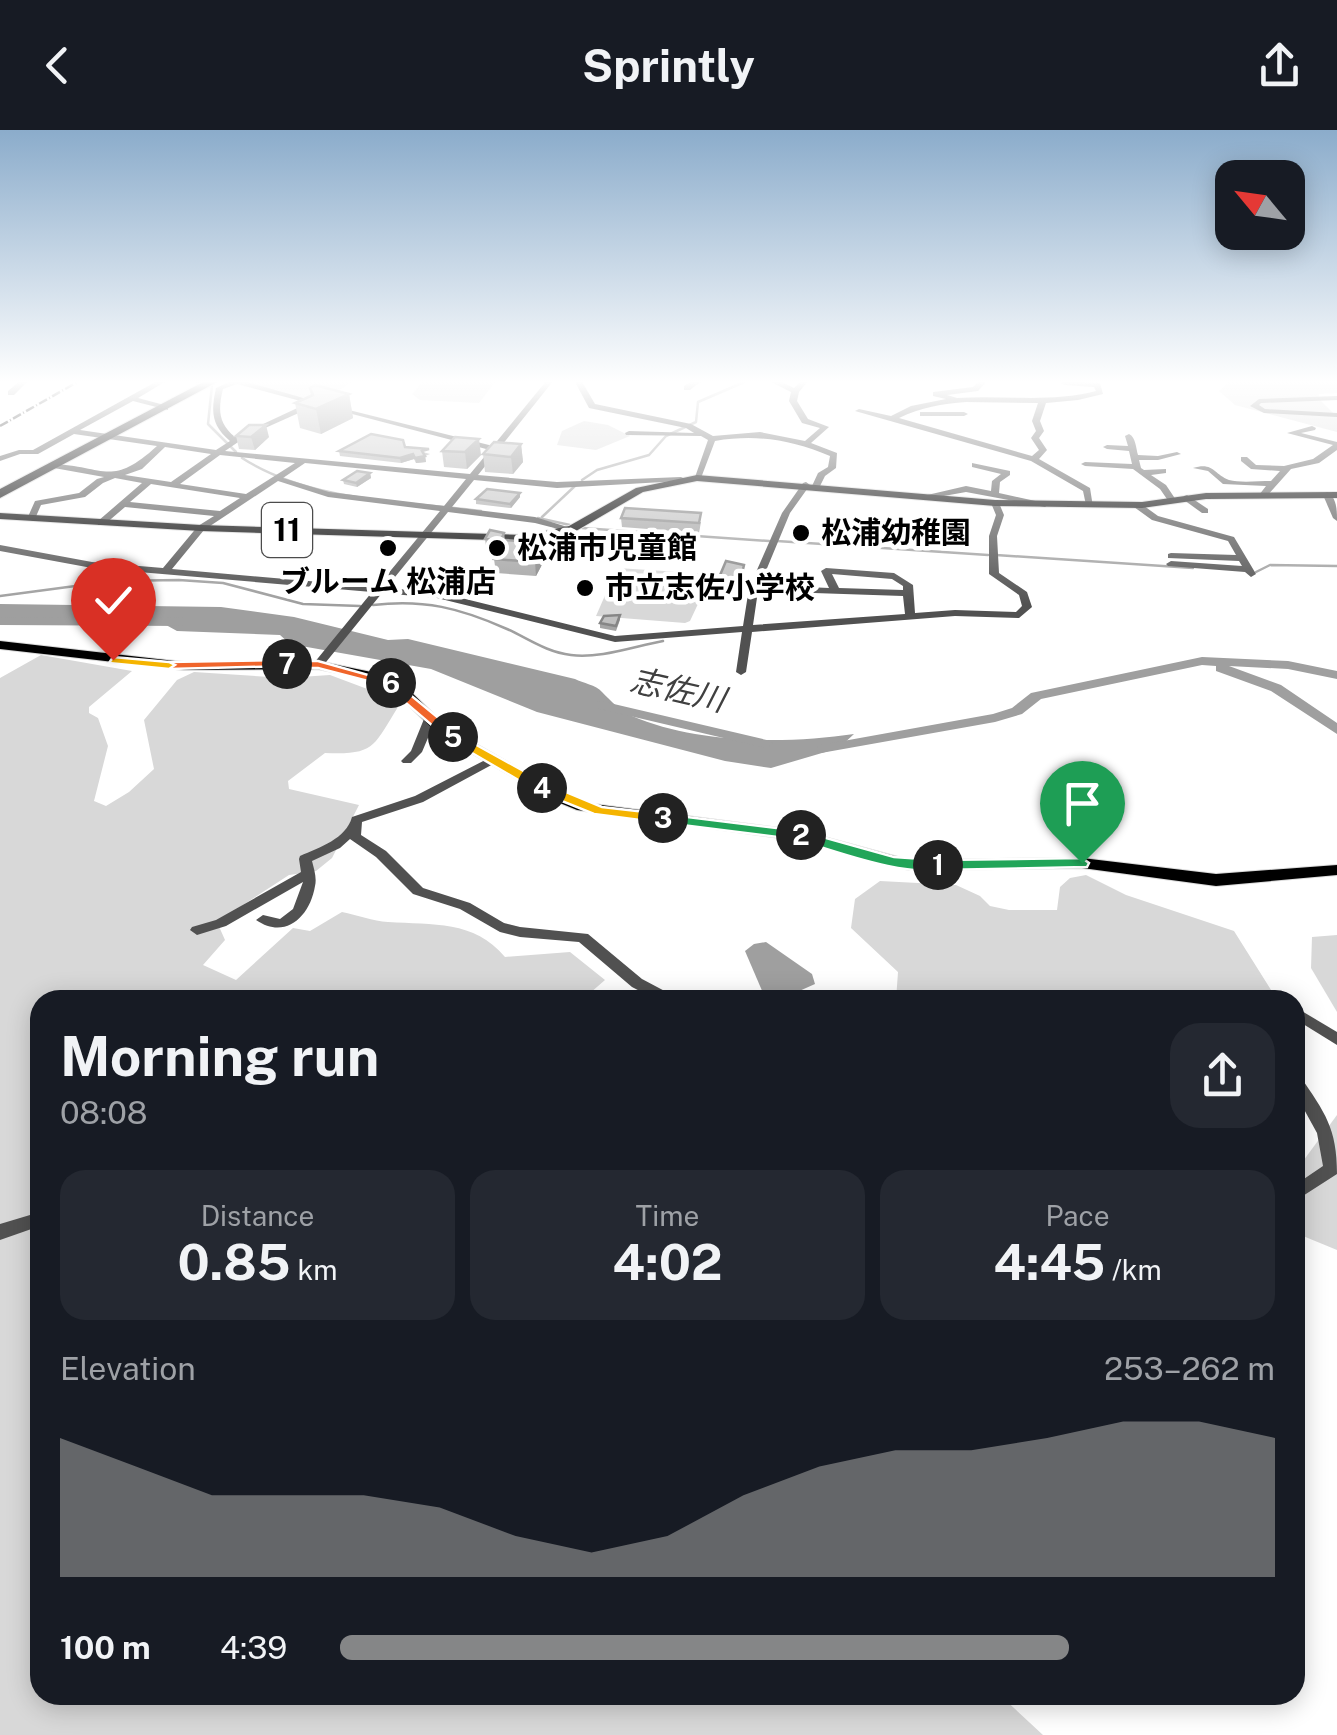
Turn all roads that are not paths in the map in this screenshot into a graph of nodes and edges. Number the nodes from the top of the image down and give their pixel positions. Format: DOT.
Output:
graph roads {
  1 [pos="75,455"];
  2 [pos="152,455"];
  3 [pos="217,455"];
  4 [pos="239,455"];
  5 [pos="490,455"];
  6 [pos="703,455"];
  7 [pos="834,455"];
  8 [pos="1020,455"];
  9 [pos="1038,455"];
  10 [pos="1122,455"];
  11 [pos="1134,455"];
  12 [pos="1174,455"];
  13 [pos="1323,455"];
  14 [pos="1034,459"];
  15 [pos="1244,459"];
  16 [pos="302,461"];
  17 [pos="1136,462"];
  18 [pos="1085,464"];
  19 [pos="975,465"];
  20 [pos="54,466"];
  21 [pos="1197,468"];
  22 [pos="1285,470"];
  23 [pos="1164,471"];
  24 [pos="118,476"];
  25 [pos="278,477"];
  26 [pos="473,477"];
  27 [pos="697,478"];
  28 [pos="681,479"];
  29 [pos="149,481"];
  30 [pos="1272,484"];
  31 [pos="173,485"];
  32 [pos="811,486"];
  33 [pos="1030,486"];
  34 [pos="0,494"];
  35 [pos="1262,495"];
  36 [pos="1332,495"];
  37 [pos="247,496"];
  38 [pos="995,498"];
  39 [pos="1024,498"];
  40 [pos="1187,498"];
  41 [pos="1172,500"];
  42 [pos="123,504"];
  43 [pos="1045,504"];
  44 [pos="1090,505"];
  45 [pos="449,506"];
  46 [pos="1137,506"];
  47 [pos="1205,511"];
  48 [pos="1336,512"];
  49 [pos="221,514"];
  50 [pos="0,516"];
  51 [pos="31,519"];
  52 [pos="101,523"];
  53 [pos="574,527"];
  54 [pos="202,528"];
  55 [pos="424,534"];
  56 [pos="0,548"];
  57 [pos="1242,558"];
  58 [pos="165,571"];
  59 [pos="381,588"];
  60 [pos="754,588"];
  61 [pos="835,589"];
  62 [pos="908,593"];
  63 [pos="910,618"];
  64 [pos="746,630"];
  65 [pos="0,645"];
  66 [pos="321,661"];
  67 [pos="742,672"];
  68 [pos="430,720"];
  69 [pos="493,760"];
  70 [pos="407,761"];
  71 [pos="353,829"];
  72 [pos="1337,870"];
  73 [pos="307,874"];
  74 [pos="263,920"];
  75 [pos="197,930"];
  76 [pos="651,990"];
  77 [pos="1305,1018"];
  78 [pos="1337,1039"];
  79 [pos="1305,1096"];
  80 [pos="1305,1187"];
  81 [pos="30,1222"];
  82 [pos="0,1232"];
  1 -- 20 [label="highway"];
  2 -- 24 [label="street"];
  3 -- 31 [label="street"];
  4 -- 16 [label="street"];
  5 -- 26 [label="street"];
  6 -- 27 [label="street"];
  7 -- 32 [label="street"];
  8 -- 14 [label="street"];
  9 -- 14 [label="street"];
  10 -- 17 [label="street"];
  11 -- 17 [label="street"];
  12 -- 17 [label="street"];
  13 -- 22 [label="street"];
  14 -- 44 [label="street"];
  15 -- 22 [label="street"];
  16 -- 25 [label="street"];
  16 -- 26 [label="street"];
  17 -- 18 [label="street"];
  17 -- 23 [label="street"];
  17 -- 41 [label="street"];
  19 -- 38 [label="street"];
  20 -- 24 [label="street"];
  20 -- 34 [label="highway"];
  21 -- 30 [label="street"];
  22 -- 30 [label="street"];
  24 -- 29 [label="street"];
  24 -- 51 [label="street"];
  25 -- 37 [label="street"];
  25 -- 45 [label="street"];
  26 -- 28 [label="street"];
  26 -- 45 [label="street"];
  27 -- 28 [label="main road, 11"];
  27 -- 32 [label="main road, 11"];
  28 -- 53 [label="main road, 11"];
  29 -- 31 [label="street"];
  29 -- 42 [label="street"];
  30 -- 35 [label="street"];
  31 -- 37 [label="street"];
  32 -- 38 [label="main road, 11"];
  32 -- 60 [label="street"];
  33 -- 39 [label="street"];
  35 -- 36 [label="main road, 11"];
  35 -- 40 [label="main road, 11"];
  36 -- 48 [label="street"];
  37 -- 49 [label="street"];
  38 -- 39 [label="street"];
  38 -- 43 [label="main road, 11"];
  38 -- 63 [label="street"];
  39 -- 43 [label="street"];
  40 -- 41 [label="main road, 11"];
  40 -- 47 [label="street"];
  41 -- 46 [label="main road, 11"];
  42 -- 49 [label="street"];
  42 -- 52 [label="street"];
  43 -- 44 [label="main road, 11"];
  44 -- 46 [label="main road, 11"];
  45 -- 53 [label="street"];
  45 -- 53 [label="street"];
  45 -- 55 [label="street"];
  46 -- 57 [label="street"];
  49 -- 54 [label="street"];
  50 -- 51 [label="main road, 11"];
  51 -- 52 [label="main road, 11"];
  52 -- 54 [label="main road, 11"];
  53 -- 55 [label="main road, 11"];
  54 -- 55 [label="main road, 11"];
  54 -- 58 [label="street"];
  55 -- 59 [label="street"];
  56 -- 58 [label="street"];
  57 -- 57 [label="street"];
  58 -- 59 [label="street"];
  59 -- 64 [label="street"];
  59 -- 66 [label="street"];
  60 -- 61 [label="street"];
  60 -- 64 [label="street"];
  61 -- 62 [label="street"];
  61 -- 62 [label="street"];
  62 -- 63 [label="street"];
  63 -- 64 [label="street"];
  64 -- 67 [label="street"];
  65 -- 66 [label="main road"];
  66 -- 68 [label="main road"];
  68 -- 69 [label="main road"];
  68 -- 70 [label="street"];
  69 -- 71 [label="street"];
  69 -- 72 [label="main road"];
  71 -- 73 [label="street"];
  71 -- 76 [label="street"];
  73 -- 74 [label="street"];
  73 -- 75 [label="street"];
  77 -- 78 [label="street"];
  79 -- 80 [label="street"];
  81 -- 82 [label="street"];
}
